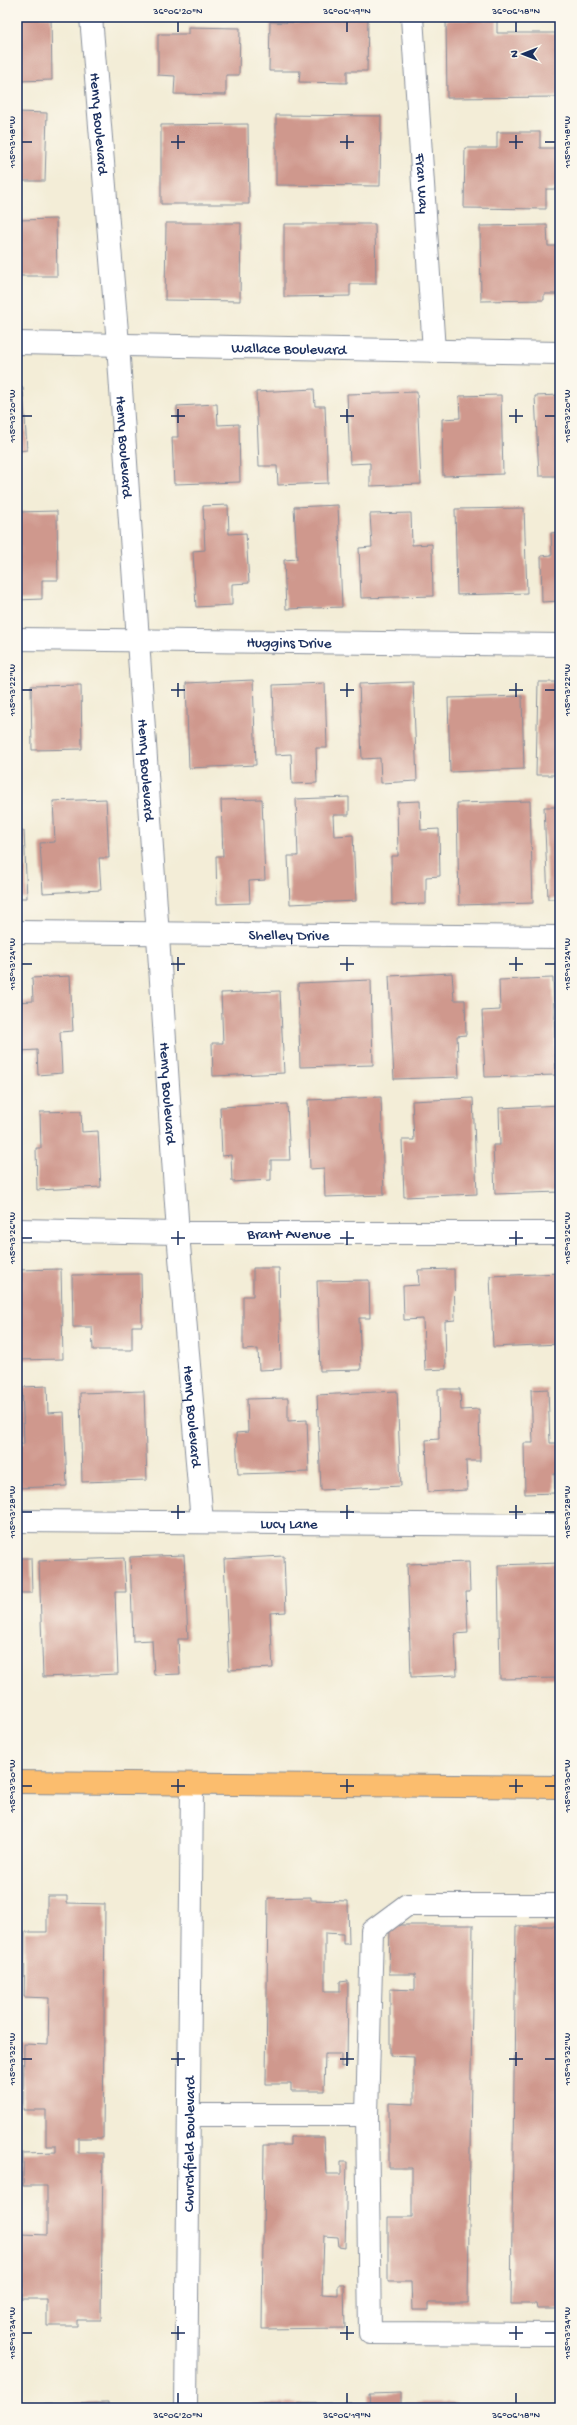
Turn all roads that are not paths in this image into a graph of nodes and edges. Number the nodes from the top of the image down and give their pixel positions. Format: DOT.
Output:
graph roads {
  1 [pos="91,17"];
  2 [pos="412,17"];
  3 [pos="17,343"];
  4 [pos="118,344"];
  5 [pos="434,351"];
  6 [pos="560,353"];
  7 [pos="17,639"];
  8 [pos="140,640"];
  9 [pos="560,645"];
  10 [pos="17,932"];
  11 [pos="159,934"];
  12 [pos="560,937"];
  13 [pos="17,1230"];
  14 [pos="178,1233"];
  15 [pos="560,1233"];
  16 [pos="17,1521"];
  17 [pos="202,1522"];
  18 [pos="560,1525"];
  19 [pos="17,1782"];
  20 [pos="192,1784"];
  21 [pos="560,1787"];
  22 [pos="560,1905"];
  23 [pos="189,2115"];
  24 [pos="367,2115"];
  25 [pos="560,2334"];
  26 [pos="186,2408"];
  1 -- 4 [label="street, Henry Boulevard"];
  2 -- 5 [label="street, Fran Way"];
  3 -- 4 [label="street, Wallace Boulevard"];
  4 -- 5 [label="street, Wallace Boulevard"];
  4 -- 8 [label="street, Henry Boulevard"];
  5 -- 6 [label="street, Wallace Boulevard"];
  7 -- 8 [label="street, Huggins Drive"];
  8 -- 9 [label="street, Huggins Drive"];
  8 -- 11 [label="street, Henry Boulevard"];
  10 -- 11 [label="street, Shelley Drive"];
  11 -- 12 [label="street, Shelley Drive"];
  11 -- 14 [label="street, Henry Boulevard"];
  13 -- 14 [label="street, Brant Avenue"];
  14 -- 15 [label="street, Brant Avenue"];
  14 -- 17 [label="street, Henry Boulevard"];
  16 -- 17 [label="street, Lucy Lane"];
  17 -- 18 [label="street, Lucy Lane"];
  19 -- 20 [label="main road"];
  20 -- 21 [label="main road"];
  20 -- 23 [label="street, Churchfield Boulevard"];
  22 -- 24 [label="street"];
  23 -- 24 [label="street"];
  23 -- 26 [label="street, Churchfield Boulevard"];
  24 -- 25 [label="street"];
}
